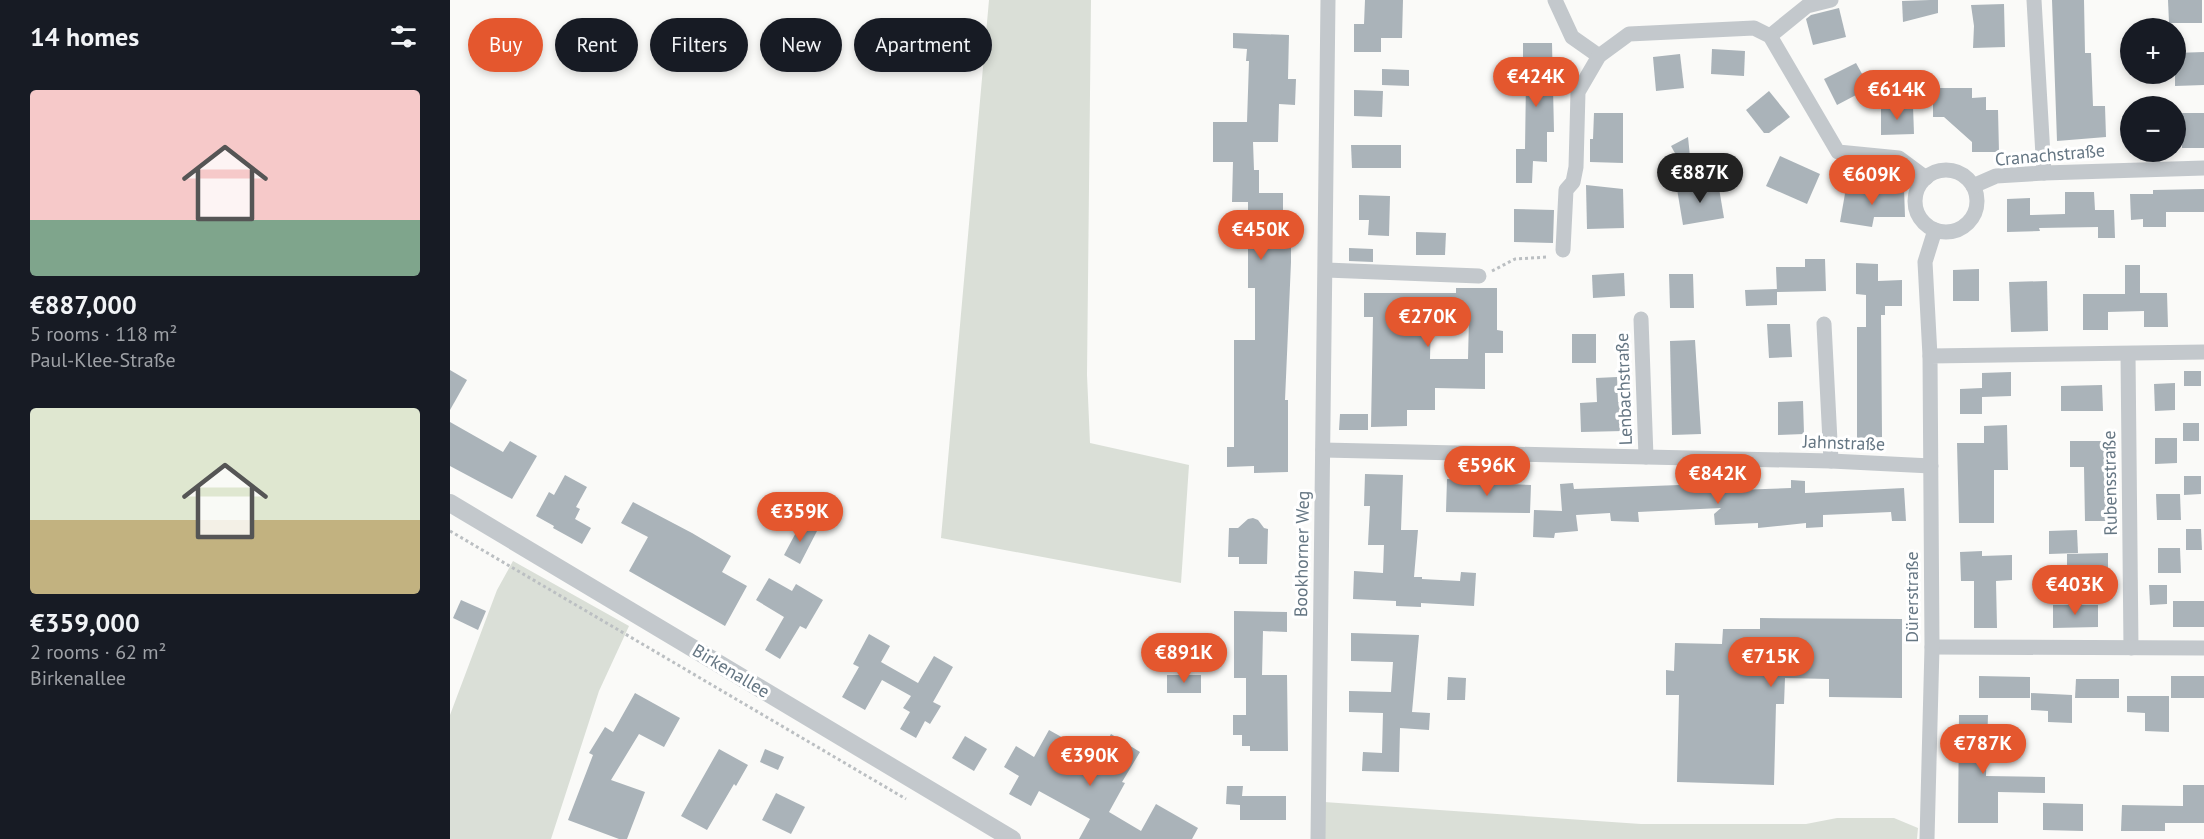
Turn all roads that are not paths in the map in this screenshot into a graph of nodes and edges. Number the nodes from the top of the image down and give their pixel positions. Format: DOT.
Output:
graph roads {
  1 [pos="1329,0"];
  2 [pos="1555,0"];
  3 [pos="1831,0"];
  4 [pos="2034,0"];
  5 [pos="1770,36"];
  6 [pos="1599,56"];
  7 [pos="2204,168"];
  8 [pos="2044,173"];
  9 [pos="1926,178"];
  10 [pos="1973,186"];
  11 [pos="1935,230"];
  12 [pos="1563,250"];
  13 [pos="1326,270"];
  14 [pos="1479,276"];
  15 [pos="1641,319"];
  16 [pos="1824,324"];
  17 [pos="2204,352"];
  18 [pos="2128,354"];
  19 [pos="1930,356"];
  20 [pos="1323,450"];
  21 [pos="1646,457"];
  22 [pos="1831,461"];
  23 [pos="1931,466"];
  24 [pos="450,503"];
  25 [pos="1932,647"];
  26 [pos="2131,648"];
  27 [pos="2204,648"];
  28 [pos="1012,839"];
  29 [pos="1318,839"];
  30 [pos="1927,839"];
  1 -- 13 [label="street, Bookhorner Weg"];
  2 -- 6 [label="street"];
  3 -- 5 [label="street"];
  4 -- 8 [label="street"];
  5 -- 6 [label="street"];
  5 -- 9 [label="street"];
  6 -- 12 [label="street"];
  7 -- 8 [label="street, Cranachstraße"];
  8 -- 10 [label="street, Cranachstraße"];
  9 -- 10 [label="street"];
  9 -- 11 [label="street"];
  10 -- 11 [label="street"];
  11 -- 19 [label="street, Dürerstraße"];
  13 -- 14 [label="street"];
  13 -- 20 [label="street, Bookhorner Weg"];
  15 -- 21 [label="street, Lenbachstraße"];
  16 -- 22 [label="street"];
  17 -- 18 [label="street"];
  18 -- 19 [label="street"];
  18 -- 26 [label="street, Rubensstraße"];
  19 -- 23 [label="street, Dürerstraße"];
  20 -- 21 [label="street, Jahnstraße"];
  20 -- 29 [label="street, Bookhorner Weg"];
  21 -- 22 [label="street, Jahnstraße"];
  22 -- 23 [label="street, Jahnstraße"];
  23 -- 25 [label="street, Dürerstraße"];
  24 -- 28 [label="street, Birkenallee"];
  25 -- 26 [label="street"];
  25 -- 30 [label="street, Dürerstraße"];
  26 -- 27 [label="street"];
}
